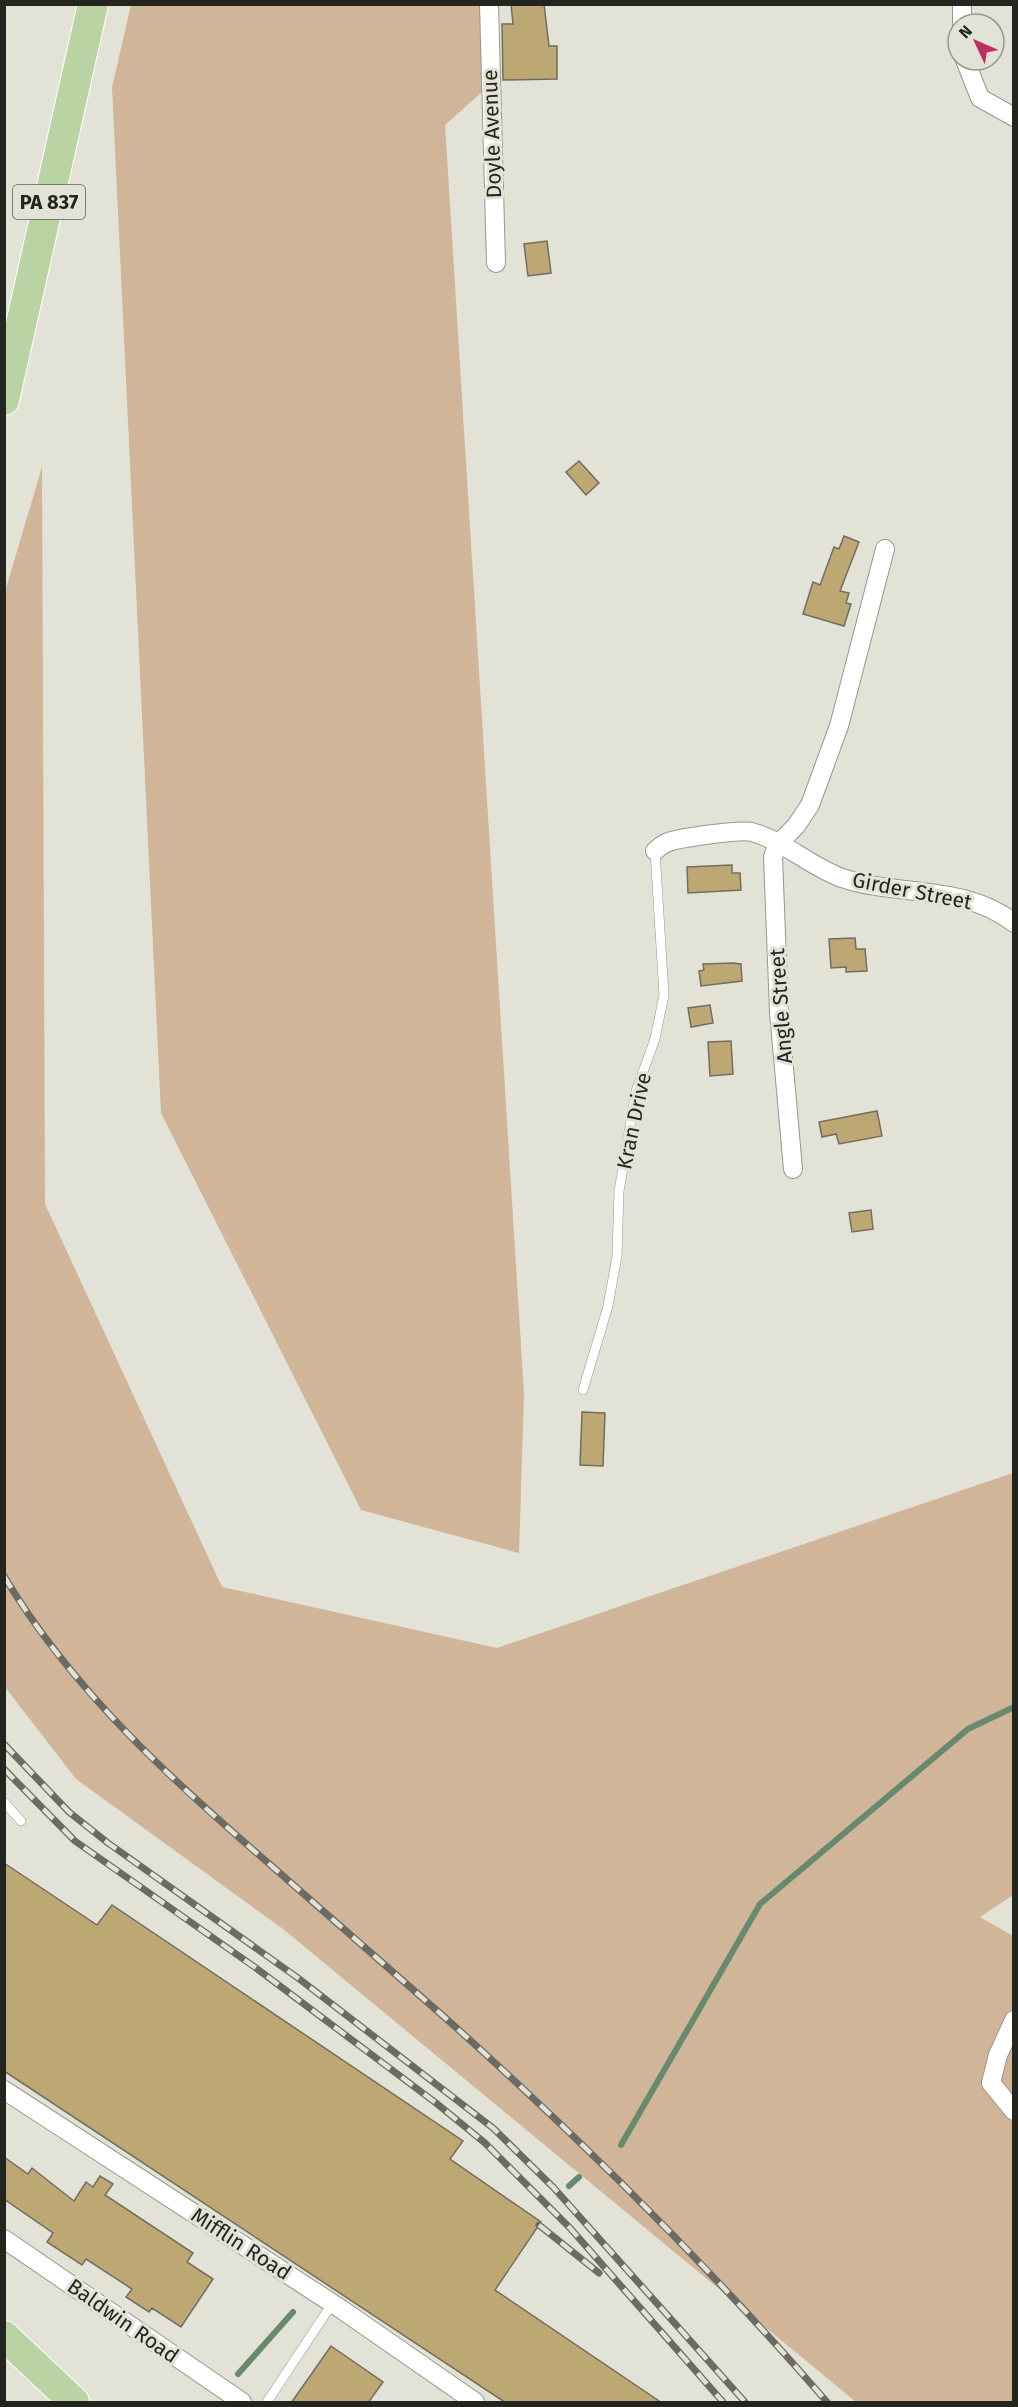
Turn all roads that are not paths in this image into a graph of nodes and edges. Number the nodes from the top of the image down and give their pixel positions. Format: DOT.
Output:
graph roads {
  1 [pos="93,4"];
  2 [pos="489,4"];
  3 [pos="970,72"];
  4 [pos="1014,117"];
  5 [pos="496,263"];
  6 [pos="4,400"];
  7 [pos="885,549"];
  8 [pos="778,844"];
  9 [pos="655,851"];
  10 [pos="1014,923"];
  11 [pos="793,1169"];
  12 [pos="583,1390"];
  13 [pos="4,1802"];
  14 [pos="21,1821"];
  15 [pos="1014,2020"];
  16 [pos="4,2090"];
  17 [pos="1014,2111"];
  18 [pos="4,2239"];
  19 [pos="332,2304"];
  20 [pos="4,2336"];
  21 [pos="74,2403"];
  22 [pos="242,2403"];
  23 [pos="267,2403"];
  24 [pos="475,2403"];
  1 -- 6 [label="main road, PA 837"];
  2 -- 5 [label="street, Doyle Avenue"];
  3 -- 4 [label="street"];
  7 -- 8 [label="street"];
  8 -- 9 [label="street"];
  8 -- 10 [label="street, Girder Street"];
  8 -- 11 [label="street, Angle Street"];
  9 -- 12 [label="lane, Kran Drive"];
  13 -- 14 [label="lane"];
  15 -- 17 [label="street"];
  16 -- 19 [label="street, Mifflin Road"];
  18 -- 22 [label="street, Baldwin Road"];
  19 -- 23 [label="lane"];
  19 -- 24 [label="street, Mifflin Road"];
  20 -- 21 [label="main road"];
}
